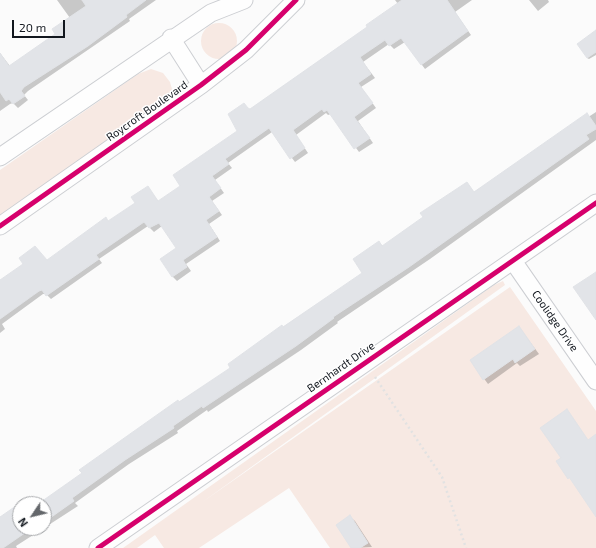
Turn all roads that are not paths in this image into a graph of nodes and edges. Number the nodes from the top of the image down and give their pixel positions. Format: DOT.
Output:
graph roads {
  1 [pos="244,0"];
  2 [pos="296,0"];
  3 [pos="172,38"];
  4 [pos="201,85"];
  5 [pos="0,157"];
  6 [pos="596,203"];
  7 [pos="0,226"];
  8 [pos="513,261"];
  9 [pos="596,381"];
  10 [pos="98,548"];
  1 -- 3 [label="street"];
  2 -- 4 [label="street, Roycroft Boulevard"];
  3 -- 4 [label="street"];
  3 -- 5 [label="street"];
  4 -- 7 [label="street, Roycroft Boulevard"];
  6 -- 8 [label="street, Bernhardt Drive"];
  8 -- 9 [label="street, Coolidge Drive"];
  8 -- 10 [label="street, Bernhardt Drive"];
}
